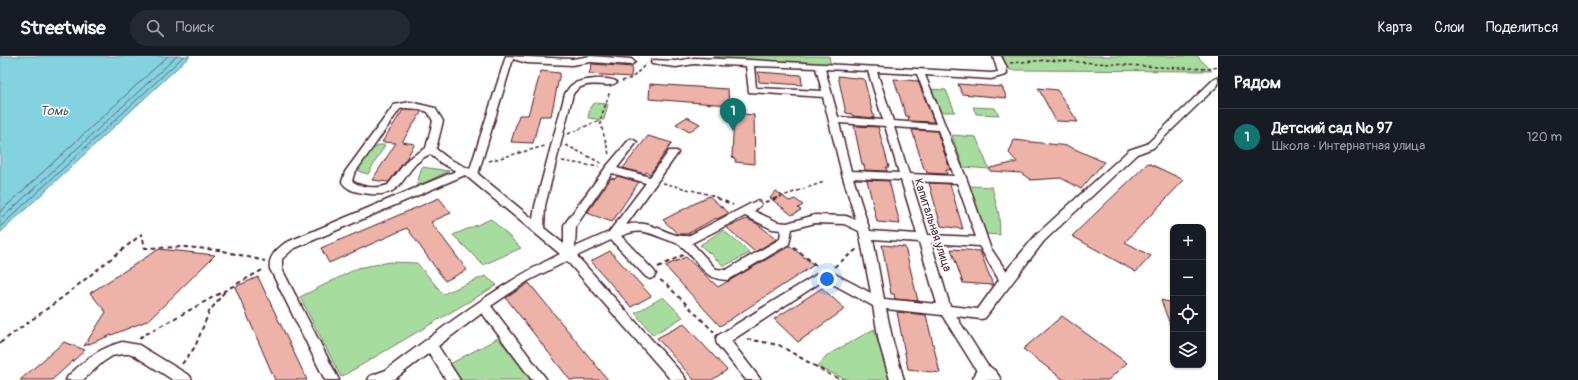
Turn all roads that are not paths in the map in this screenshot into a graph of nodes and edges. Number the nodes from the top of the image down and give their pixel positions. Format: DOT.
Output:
graph roads {
  1 [pos="510,56"];
  2 [pos="697,59"];
  3 [pos="999,60"];
  4 [pos="631,62"];
  5 [pos="655,62"];
  6 [pos="750,63"];
  7 [pos="820,66"];
  8 [pos="872,69"];
  9 [pos="920,72"];
  10 [pos="1218,80"];
  11 [pos="616,82"];
  12 [pos="826,94"];
  13 [pos="833,120"];
  14 [pos="888,124"];
  15 [pos="942,127"];
  16 [pos="632,142"];
  17 [pos="431,150"];
  18 [pos="673,153"];
  19 [pos="610,169"];
  20 [pos="469,173"];
  21 [pos="846,174"];
  22 [pos="904,178"];
  23 [pos="962,180"];
  24 [pos="652,181"];
  25 [pos="756,205"];
  26 [pos="745,211"];
  27 [pos="787,227"];
  28 [pos="538,228"];
  29 [pos="613,235"];
  30 [pos="865,235"];
  31 [pos="925,240"];
  32 [pos="983,242"];
  33 [pos="686,245"];
  34 [pos="569,255"];
  35 [pos="650,274"];
  36 [pos="1006,280"];
  37 [pos="878,303"];
  38 [pos="483,305"];
  39 [pos="945,309"];
  40 [pos="430,344"];
  41 [pos="180,377"];
  42 [pos="390,377"];
  43 [pos="985,377"];
  44 [pos="73,380"];
  45 [pos="332,380"];
  46 [pos="375,380"];
  47 [pos="453,380"];
  48 [pos="540,380"];
  49 [pos="678,380"];
  50 [pos="754,380"];
  51 [pos="897,380"];
  1 -- 4 [label="street"];
  1 -- 20 [label="street"];
  2 -- 5 [label="street"];
  2 -- 6 [label="street"];
  3 -- 9 [label="street"];
  6 -- 7 [label="street"];
  6 -- 12 [label="street"];
  7 -- 8 [label="street"];
  7 -- 12 [label="street"];
  8 -- 9 [label="street"];
  8 -- 14 [label="street, Капитальная улица"];
  9 -- 15 [label="street"];
  10 -- 36 [label="street"];
  11 -- 28 [label="street"];
  12 -- 13 [label="street"];
  13 -- 14 [label="street"];
  13 -- 21 [label="street"];
  14 -- 15 [label="street"];
  14 -- 22 [label="street, Капитальная улица"];
  15 -- 23 [label="street"];
  16 -- 19 [label="street"];
  17 -- 17 [label="street"];
  17 -- 20 [label="street"];
  18 -- 24 [label="street"];
  19 -- 24 [label="street"];
  19 -- 34 [label="street"];
  20 -- 28 [label="street"];
  20 -- 45 [label="street"];
  21 -- 22 [label="street"];
  21 -- 30 [label="street"];
  22 -- 23 [label="street"];
  22 -- 31 [label="street, Капитальная улица"];
  23 -- 32 [label="street"];
  24 -- 29 [label="street"];
  25 -- 26 [label="street"];
  26 -- 27 [label="street"];
  26 -- 33 [label="street"];
  27 -- 30 [label="street"];
  27 -- 33 [label="street"];
  28 -- 34 [label="street"];
  29 -- 33 [label="street"];
  29 -- 34 [label="street"];
  29 -- 35 [label="street"];
  30 -- 31 [label="street"];
  30 -- 37 [label="street"];
  31 -- 32 [label="street"];
  31 -- 39 [label="street, Капитальная улица"];
  32 -- 36 [label="street"];
  34 -- 38 [label="street"];
  34 -- 49 [label="street"];
  36 -- 39 [label="street"];
  37 -- 39 [label="street"];
  37 -- 50 [label="street"];
  37 -- 51 [label="street"];
  38 -- 40 [label="street"];
  38 -- 48 [label="street"];
  39 -- 43 [label="street, Капитальная улица"];
  40 -- 42 [label="street"];
  40 -- 47 [label="street"];
  41 -- 44 [label="street"];
  42 -- 46 [label="street"];
}
